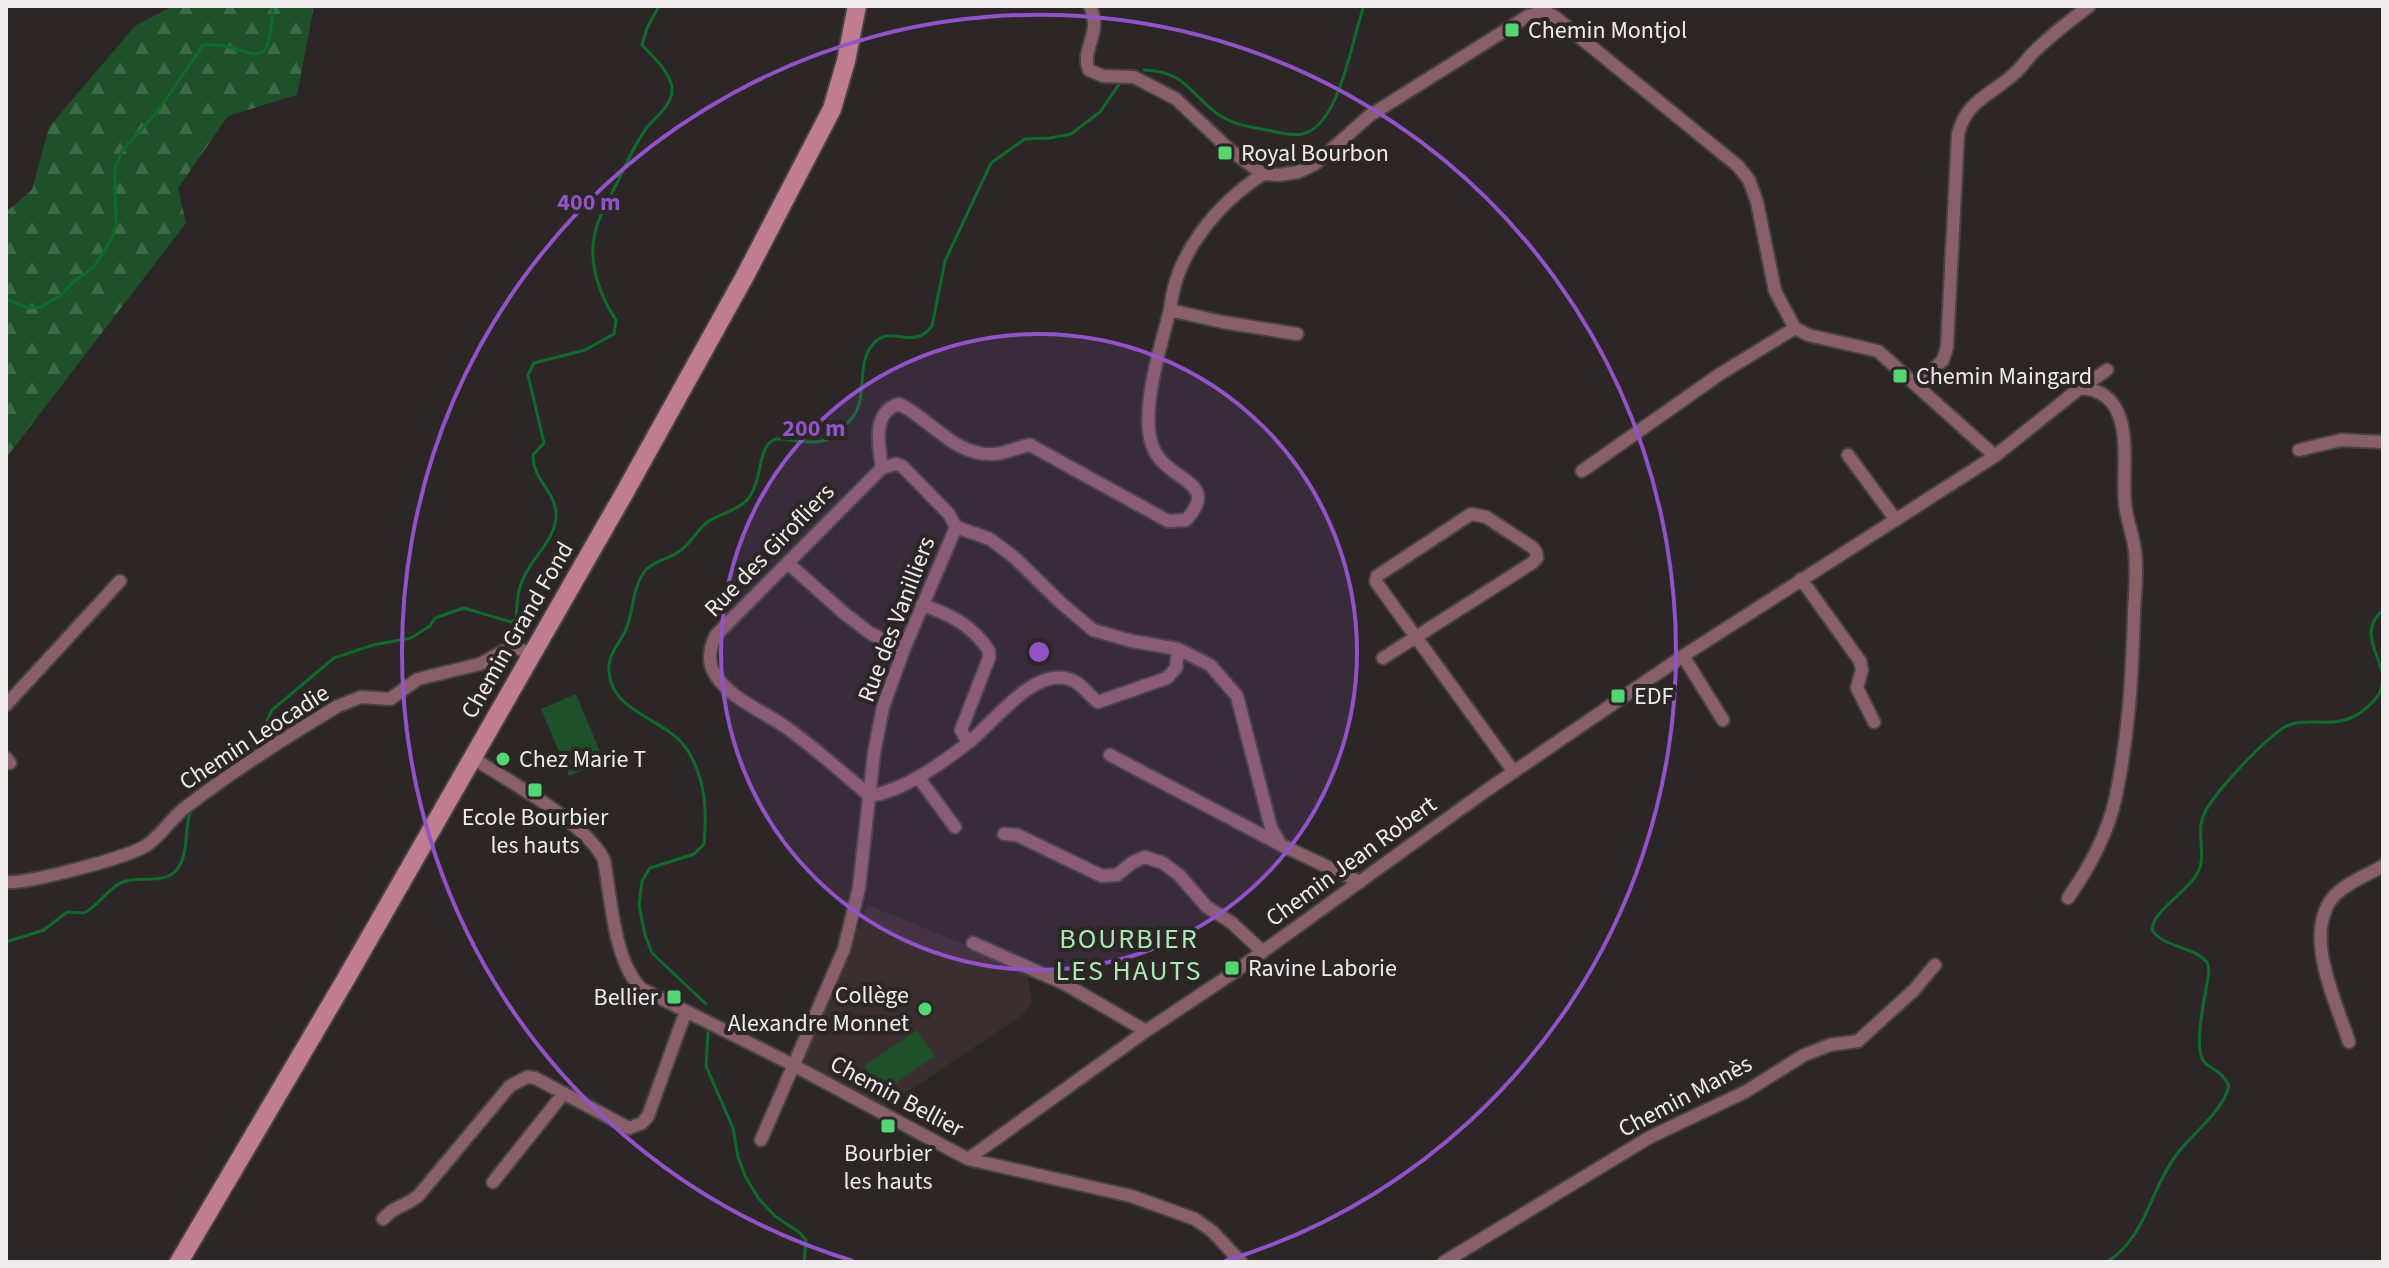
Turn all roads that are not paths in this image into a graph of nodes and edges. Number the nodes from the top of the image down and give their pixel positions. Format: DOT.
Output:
graph roads {
  1 [pos="857,6"];
  2 [pos="1090,6"];
  3 [pos="2089,6"];
  4 [pos="1546,9"];
  5 [pos="1263,174"];
  6 [pos="1170,310"];
  7 [pos="1795,328"];
  8 [pos="1297,334"];
  9 [pos="2107,370"];
  10 [pos="1917,385"];
  11 [pos="2080,388"];
  12 [pos="2383,442"];
  13 [pos="2299,450"];
  14 [pos="1848,455"];
  15 [pos="1995,456"];
  16 [pos="882,468"];
  17 [pos="1582,471"];
  18 [pos="1896,520"];
  19 [pos="956,527"];
  20 [pos="789,564"];
  21 [pos="1801,579"];
  22 [pos="120,581"];
  23 [pos="922,605"];
  24 [pos="1417,638"];
  25 [pos="904,649"];
  26 [pos="1178,649"];
  27 [pos="531,654"];
  28 [pos="1683,656"];
  29 [pos="1383,658"];
  30 [pos="6,705"];
  31 [pos="1723,720"];
  32 [pos="1874,722"];
  33 [pos="968,743"];
  34 [pos="1110,755"];
  35 [pos="471,757"];
  36 [pos="1514,772"];
  37 [pos="918,777"];
  38 [pos="870,796"];
  39 [pos="955,827"];
  40 [pos="1004,834"];
  41 [pos="1281,845"];
  42 [pos="2383,866"];
  43 [pos="6,882"];
  44 [pos="1360,882"];
  45 [pos="2068,898"];
  46 [pos="973,943"];
  47 [pos="1263,952"];
  48 [pos="1935,965"];
  49 [pos="686,1011"];
  50 [pos="1146,1031"];
  51 [pos="2349,1042"];
  52 [pos="793,1065"];
  53 [pos="564,1093"];
  54 [pos="761,1140"];
  55 [pos="968,1159"];
  56 [pos="493,1182"];
  57 [pos="383,1219"];
  58 [pos="179,1262"];
  59 [pos="1241,1262"];
  60 [pos="1444,1262"];
  1 -- 27 [label="street, Chemin Grand Fond"];
  2 -- 5 [label="street"];
  3 -- 10 [label="street"];
  4 -- 5 [label="street"];
  4 -- 7 [label="street"];
  5 -- 6 [label="street"];
  6 -- 8 [label="street"];
  6 -- 16 [label="street"];
  7 -- 10 [label="street"];
  7 -- 17 [label="street"];
  9 -- 11 [label="street, Chemin Jean Robert"];
  10 -- 15 [label="street"];
  11 -- 15 [label="street, Chemin Jean Robert"];
  11 -- 45 [label="street"];
  12 -- 13 [label="street"];
  14 -- 18 [label="street"];
  15 -- 18 [label="street, Chemin Jean Robert"];
  16 -- 19 [label="street"];
  16 -- 20 [label="street, Rue des Girofliers"];
  18 -- 21 [label="street, Chemin Jean Robert"];
  19 -- 23 [label="street, Rue des Vanilliers"];
  19 -- 26 [label="street, Rue des Vanilliers"];
  20 -- 25 [label="street"];
  20 -- 38 [label="street, Rue des Girofliers"];
  21 -- 28 [label="street, Chemin Jean Robert"];
  21 -- 32 [label="street"];
  22 -- 30 [label="street"];
  23 -- 25 [label="street, Rue des Vanilliers"];
  23 -- 33 [label="street"];
  24 -- 24 [label="street"];
  24 -- 29 [label="street"];
  24 -- 36 [label="street"];
  25 -- 38 [label="street, Rue des Vanilliers"];
  26 -- 33 [label="street"];
  26 -- 41 [label="street, Rue des Vanilliers"];
  27 -- 35 [label="street, Chemin Grand Fond"];
  27 -- 43 [label="street, Chemin Leocadie"];
  28 -- 31 [label="street"];
  28 -- 36 [label="street, Chemin Jean Robert"];
  33 -- 37 [label="street"];
  34 -- 41 [label="street"];
  35 -- 49 [label="street, Chemin Bellier"];
  35 -- 58 [label="street, Chemin Grand Fond"];
  36 -- 44 [label="street, Chemin Jean Robert"];
  37 -- 38 [label="street"];
  37 -- 39 [label="street"];
  38 -- 52 [label="street, Rue des Vanilliers"];
  40 -- 47 [label="street"];
  41 -- 44 [label="street"];
  42 -- 51 [label="street"];
  44 -- 47 [label="street, Chemin Jean Robert"];
  46 -- 50 [label="street"];
  47 -- 50 [label="street, Chemin Jean Robert"];
  48 -- 60 [label="street, Chemin Manès"];
  49 -- 52 [label="street, Chemin Bellier"];
  49 -- 53 [label="street"];
  50 -- 55 [label="street, Chemin Jean Robert"];
  52 -- 54 [label="street, Rue des Vanilliers"];
  52 -- 55 [label="street, Chemin Bellier"];
  53 -- 56 [label="street"];
  53 -- 57 [label="street"];
  55 -- 59 [label="street, Chemin Bellier"];
}
